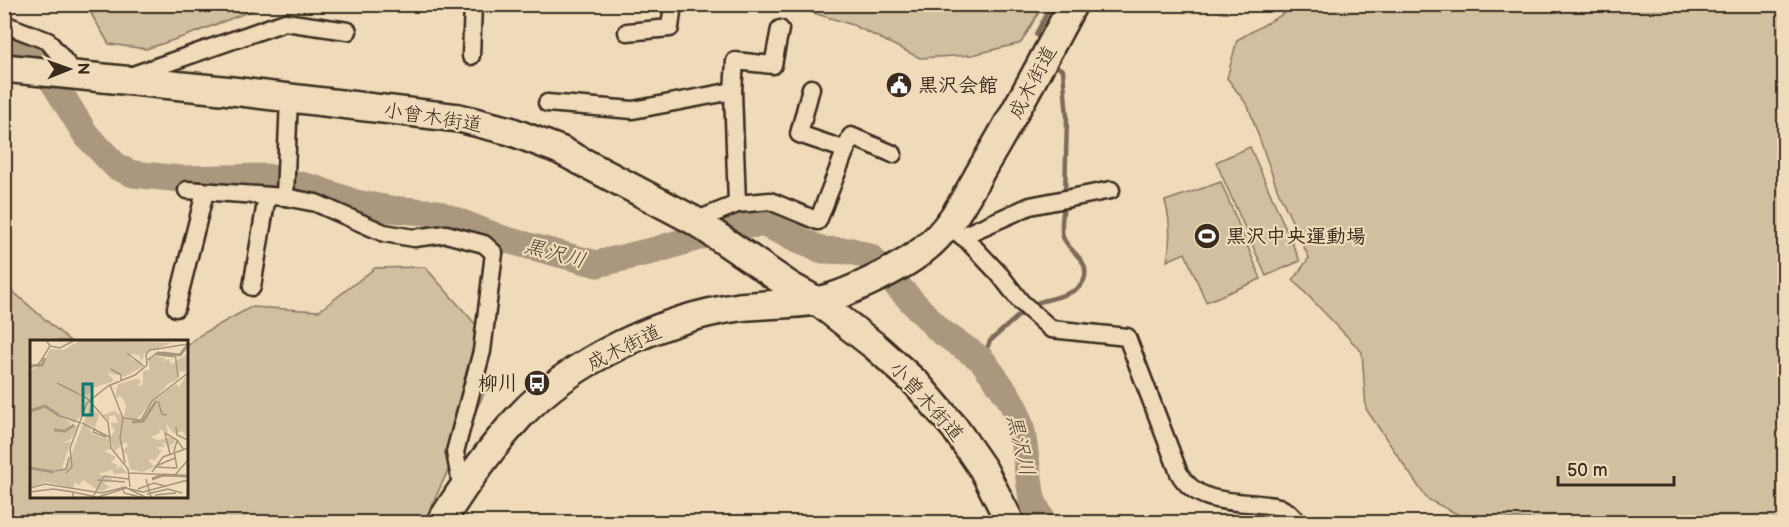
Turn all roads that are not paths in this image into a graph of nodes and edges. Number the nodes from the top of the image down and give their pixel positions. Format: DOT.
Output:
graph roads {
  1 [pos="473,4"];
  2 [pos="673,4"];
  3 [pos="1073,4"];
  4 [pos="4,24"];
  5 [pos="780,29"];
  6 [pos="348,31"];
  7 [pos="627,32"];
  8 [pos="471,56"];
  9 [pos="4,68"];
  10 [pos="68,74"];
  11 [pos="118,79"];
  12 [pos="811,88"];
  13 [pos="733,91"];
  14 [pos="289,98"];
  15 [pos="547,103"];
  16 [pos="846,150"];
  17 [pos="893,154"];
  18 [pos="1111,189"];
  19 [pos="187,190"];
  20 [pos="205,192"];
  21 [pos="286,194"];
  22 [pos="267,196"];
  23 [pos="737,204"];
  24 [pos="706,229"];
  25 [pos="955,231"];
  26 [pos="752,259"];
  27 [pos="252,287"];
  28 [pos="817,301"];
  29 [pos="176,308"];
  30 [pos="738,308"];
  31 [pos="462,489"];
  32 [pos="441,522"];
  33 [pos="1010,522"];
  34 [pos="1298,522"];
  1 -- 8 [label="street"];
  2 -- 7 [label="street"];
  3 -- 25 [label="main road, 成木街道"];
  4 -- 10 [label="street"];
  5 -- 13 [label="street"];
  6 -- 11 [label="street"];
  9 -- 10 [label="main road, 小曾木街道"];
  10 -- 11 [label="main road, 小曾木街道"];
  11 -- 14 [label="main road, 小曾木街道"];
  12 -- 16 [label="street"];
  13 -- 15 [label="street"];
  13 -- 23 [label="street"];
  14 -- 21 [label="street"];
  14 -- 24 [label="main road, 小曾木街道"];
  16 -- 17 [label="street"];
  16 -- 23 [label="street"];
  18 -- 25 [label="street"];
  19 -- 20 [label="street"];
  20 -- 22 [label="street"];
  20 -- 29 [label="street"];
  21 -- 22 [label="street"];
  21 -- 31 [label="street"];
  22 -- 27 [label="street"];
  23 -- 24 [label="street"];
  24 -- 26 [label="main road, 小曾木街道"];
  25 -- 28 [label="main road, 成木街道"];
  25 -- 34 [label="street"];
  26 -- 28 [label="main road, 小曾木街道"];
  26 -- 30 [label="main road"];
  28 -- 30 [label="main road, 成木街道"];
  28 -- 33 [label="main road, 小曽木街道"];
  30 -- 31 [label="main road, 成木街道"];
  31 -- 32 [label="main road, 成木街道"];
}
